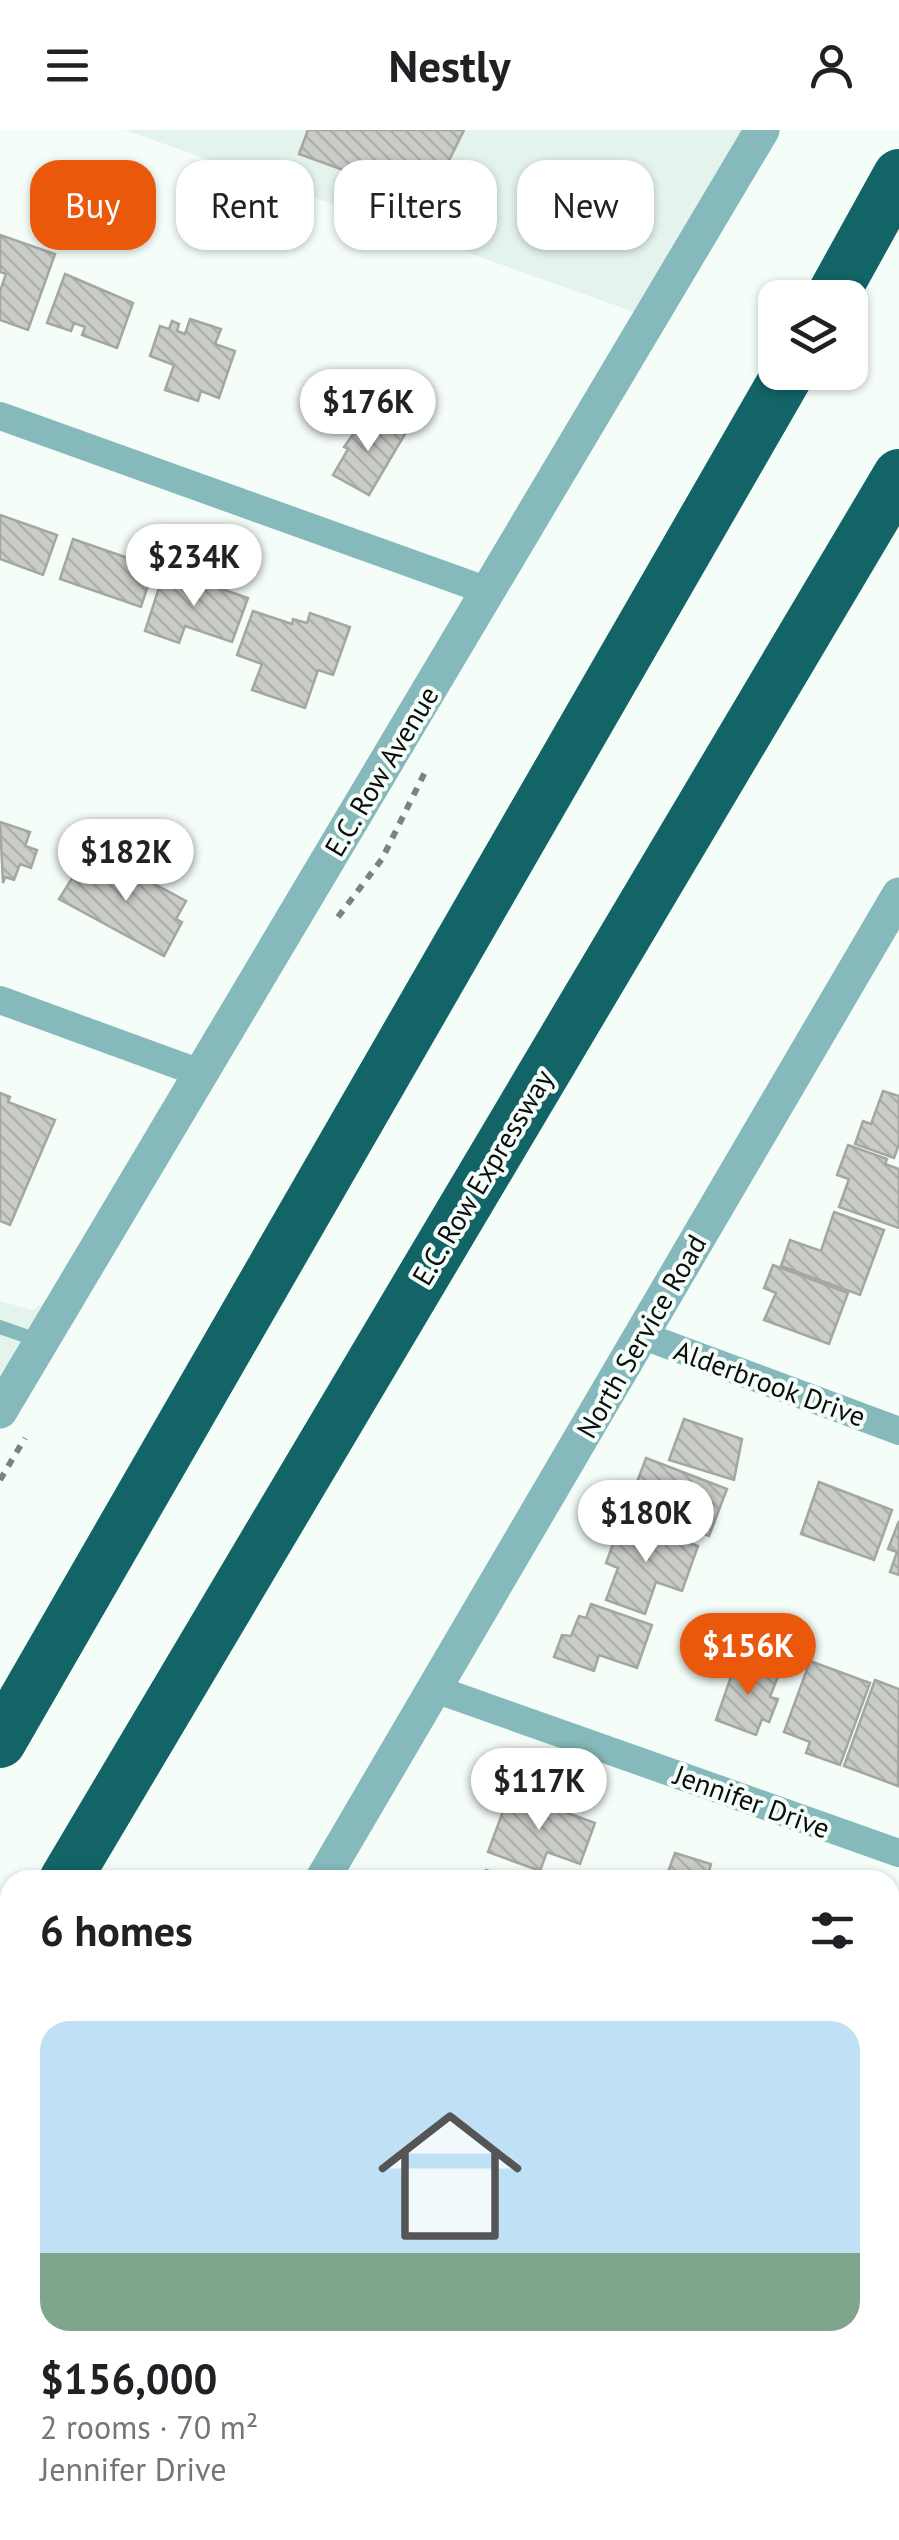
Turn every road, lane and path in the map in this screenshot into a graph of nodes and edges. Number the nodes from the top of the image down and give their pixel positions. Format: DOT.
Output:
graph roads {
  1 [pos="762,130"];
  2 [pos="899,175"];
  3 [pos="842,280"];
  4 [pos="779,390"];
  5 [pos="0,416"];
  6 [pos="899,475"];
  7 [pos="488,591"];
  8 [pos="899,895"];
  9 [pos="0,1000"];
  10 [pos="200,1074"];
  11 [pos="0,1326"];
  12 [pos="641,1335"];
  13 [pos="41,1342"];
  14 [pos="0,1411"];
  15 [pos="899,1430"];
  16 [pos="435,1689"];
  17 [pos="0,1742"];
  18 [pos="899,1854"];
  19 [pos="71,1870"];
  20 [pos="328,1870"];
  1 -- 7 [label="street, E.C. Row Avenue"];
  2 -- 3 [label="highway"];
  4 -- 17 [label="highway"];
  5 -- 7 [label="street"];
  6 -- 19 [label="highway, E.C. Row Expressway"];
  7 -- 10 [label="street, E.C. Row Avenue"];
  8 -- 12 [label="street, North Service Road"];
  9 -- 10 [label="street"];
  10 -- 13 [label="street, E.C. Row Avenue"];
  11 -- 13 [label="lane"];
  12 -- 15 [label="street, Alderbrook Drive"];
  12 -- 16 [label="street, North Service Road"];
  13 -- 14 [label="street, E.C. Row Avenue"];
  16 -- 18 [label="street, Jennifer Drive"];
  16 -- 20 [label="street, North Service Road"];
}
